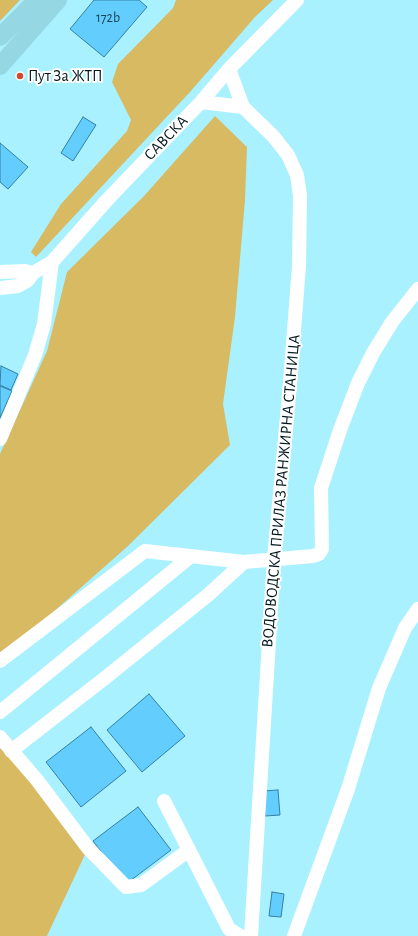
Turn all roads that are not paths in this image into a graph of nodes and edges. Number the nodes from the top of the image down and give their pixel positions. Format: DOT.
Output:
graph roads {
  1 [pos="37,0"];
  2 [pos="58,0"];
  3 [pos="297,0"];
  4 [pos="0,38"];
  5 [pos="0,66"];
  6 [pos="229,69"];
  7 [pos="201,102"];
  8 [pos="243,107"];
  9 [pos="52,262"];
  10 [pos="0,272"];
  11 [pos="33,273"];
  12 [pos="0,288"];
  13 [pos="418,289"];
  14 [pos="0,439"];
  15 [pos="191,556"];
  16 [pos="274,559"];
  17 [pos="244,562"];
  18 [pos="418,609"];
  19 [pos="0,661"];
  20 [pos="0,712"];
  21 [pos="0,737"];
  22 [pos="11,751"];
  23 [pos="164,801"];
  24 [pos="189,850"];
  25 [pos="240,936"];
  26 [pos="252,936"];
  27 [pos="294,936"];
  1 -- 4 [label="main road"];
  2 -- 5 [label="main road"];
  3 -- 6 [label="street, САВСКА"];
  6 -- 7 [label="street, САВСКА"];
  6 -- 8 [label="street"];
  7 -- 8 [label="street"];
  7 -- 9 [label="street, САВСКА"];
  8 -- 16 [label="street, ВОДОВОДСКА ПРИЛАЗ РАНЖИРНА СТАНИЦА"];
  9 -- 11 [label="street, САВСКА"];
  9 -- 14 [label="street"];
  10 -- 11 [label="street"];
  11 -- 12 [label="street, САВСКА"];
  13 -- 16 [label="street"];
  15 -- 17 [label="street"];
  15 -- 19 [label="street"];
  15 -- 20 [label="street"];
  16 -- 17 [label="street"];
  16 -- 26 [label="street, ВОДОВОДСКА ПРИЛАЗ РАНЖИРНА СТАНИЦА"];
  17 -- 22 [label="street"];
  18 -- 27 [label="street"];
  21 -- 22 [label="street"];
  22 -- 24 [label="street"];
  23 -- 24 [label="street"];
  24 -- 25 [label="street"];
}
